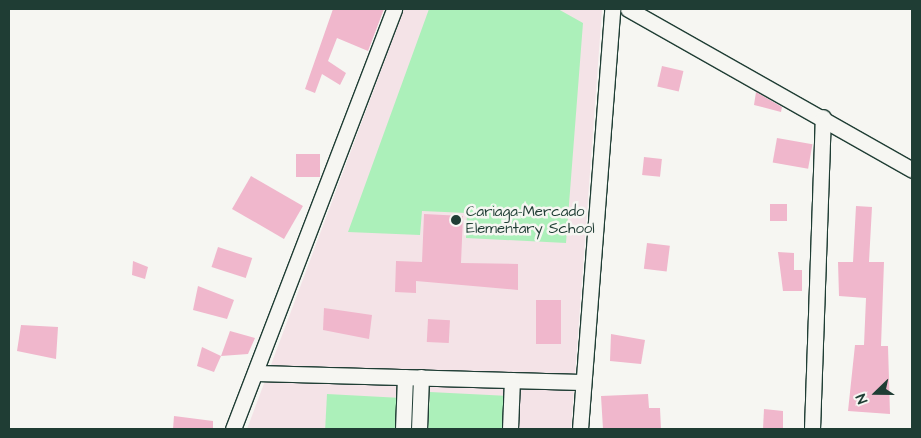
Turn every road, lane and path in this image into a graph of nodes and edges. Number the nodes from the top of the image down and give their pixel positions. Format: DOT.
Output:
graph roads {
  1 [pos="394,9"];
  2 [pos="612,9"];
  3 [pos="628,9"];
  4 [pos="823,117"];
  5 [pos="912,170"];
  6 [pos="255,372"];
  7 [pos="406,377"];
  8 [pos="421,377"];
  9 [pos="512,380"];
  10 [pos="583,382"];
  11 [pos="233,429"];
  12 [pos="403,429"];
  13 [pos="419,429"];
  14 [pos="510,429"];
  15 [pos="580,429"];
  16 [pos="812,429"];
  1 -- 6 [label="street"];
  2 -- 10 [label="street"];
  3 -- 4 [label="street"];
  4 -- 5 [label="street"];
  4 -- 16 [label="street"];
  6 -- 7 [label="street"];
  6 -- 11 [label="street"];
  7 -- 8 [label="street"];
  7 -- 12 [label="street"];
  8 -- 9 [label="street"];
  8 -- 13 [label="street"];
  9 -- 10 [label="street"];
  9 -- 14 [label="street"];
  10 -- 15 [label="street"];
}
